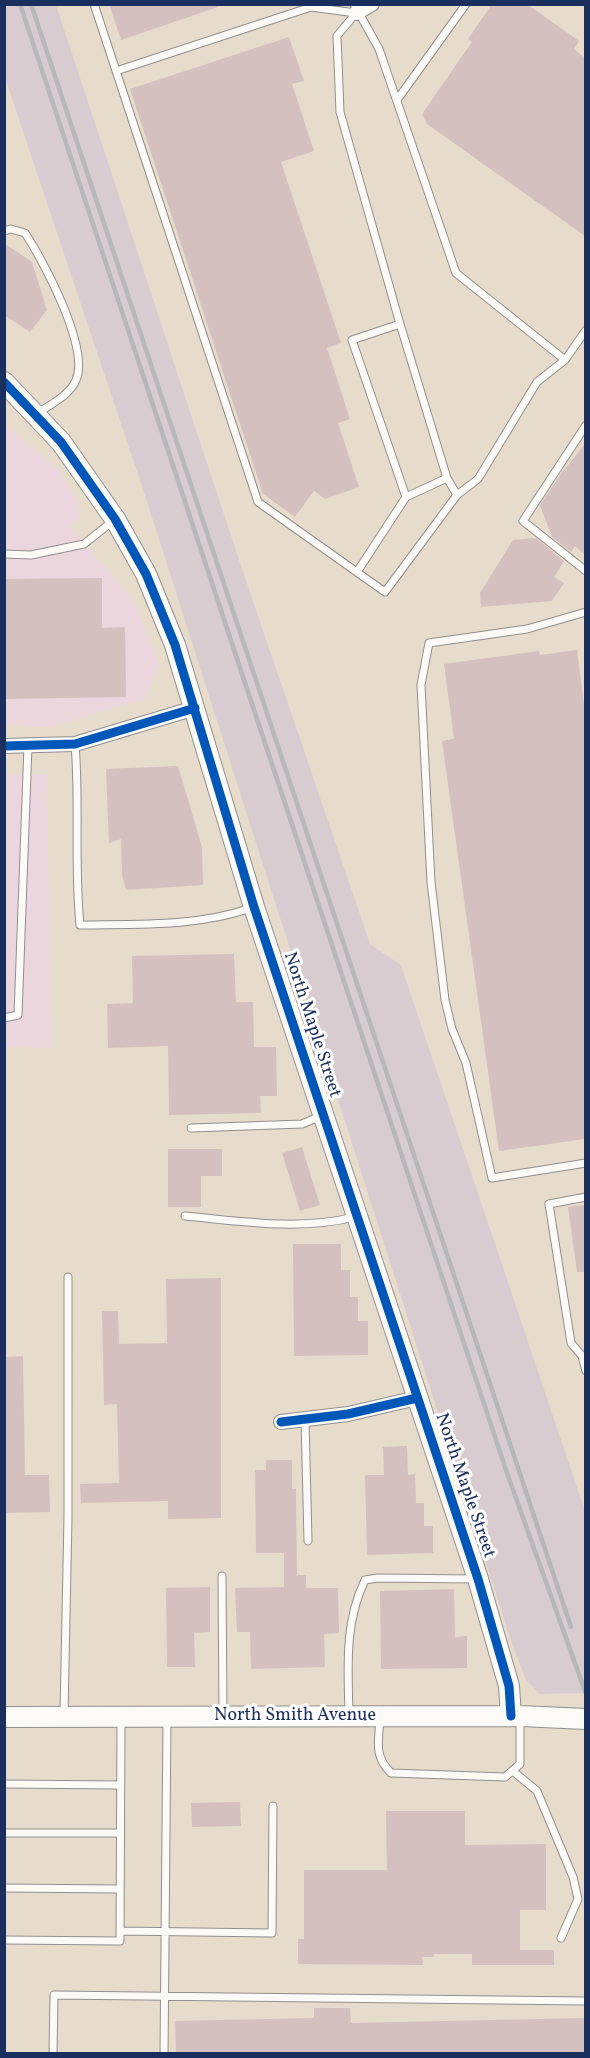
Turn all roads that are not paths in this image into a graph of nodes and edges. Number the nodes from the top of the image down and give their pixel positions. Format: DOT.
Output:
graph roads {
  1 [pos="94,4"];
  2 [pos="372,4"];
  3 [pos="466,4"];
  4 [pos="355,9"];
  5 [pos="116,71"];
  6 [pos="397,100"];
  7 [pos="4,231"];
  8 [pos="400,324"];
  9 [pos="585,330"];
  10 [pos="565,360"];
  11 [pos="4,382"];
  12 [pos="36,414"];
  13 [pos="585,425"];
  14 [pos="447,478"];
  15 [pos="457,495"];
  16 [pos="406,497"];
  17 [pos="115,519"];
  18 [pos="4,554"];
  19 [pos="585,571"];
  20 [pos="357,572"];
  21 [pos="585,612"];
  22 [pos="195,708"];
  23 [pos="75,744"];
  24 [pos="4,746"];
  25 [pos="28,746"];
  26 [pos="254,907"];
  27 [pos="4,1018"];
  28 [pos="323,1115"];
  29 [pos="191,1128"];
  30 [pos="585,1163"];
  31 [pos="585,1197"];
  32 [pos="185,1216"];
  33 [pos="357,1217"];
  34 [pos="68,1277"];
  35 [pos="584,1356"];
  36 [pos="585,1371"];
  37 [pos="417,1398"];
  38 [pos="305,1419"];
  39 [pos="281,1422"];
  40 [pos="308,1541"];
  41 [pos="222,1576"];
  42 [pos="478,1579"];
  43 [pos="515,1716"];
  44 [pos="4,1717"];
  45 [pos="64,1717"];
  46 [pos="121,1717"];
  47 [pos="167,1717"];
  48 [pos="223,1717"];
  49 [pos="350,1718"];
  50 [pos="380,1718"];
  51 [pos="585,1719"];
  52 [pos="514,1772"];
  53 [pos="4,1784"];
  54 [pos="120,1785"];
  55 [pos="273,1806"];
  56 [pos="4,1833"];
  57 [pos="120,1833"];
  58 [pos="4,1888"];
  59 [pos="120,1889"];
  60 [pos="120,1931"];
  61 [pos="165,1932"];
  62 [pos="561,1938"];
  63 [pos="4,1940"];
  64 [pos="164,1997"];
  65 [pos="585,2001"];
  66 [pos="53,2054"];
  67 [pos="164,2054"];
  1 -- 5 [label="lane"];
  2 -- 4 [label="street"];
  3 -- 6 [label="lane"];
  4 -- 5 [label="lane"];
  4 -- 6 [label="lane"];
  4 -- 8 [label="lane"];
  5 -- 20 [label="lane"];
  6 -- 10 [label="lane"];
  7 -- 12 [label="lane"];
  8 -- 14 [label="lane"];
  8 -- 16 [label="lane"];
  9 -- 10 [label="lane"];
  10 -- 15 [label="lane"];
  11 -- 12 [label="main road, North Maple Street"];
  12 -- 17 [label="main road, North Maple Street"];
  13 -- 19 [label="lane"];
  14 -- 15 [label="lane"];
  14 -- 16 [label="lane"];
  15 -- 20 [label="lane"];
  16 -- 20 [label="lane"];
  17 -- 18 [label="lane"];
  17 -- 22 [label="main road, North Maple Street"];
  21 -- 30 [label="lane"];
  22 -- 23 [label="street"];
  22 -- 26 [label="main road, North Maple Street"];
  23 -- 25 [label="street"];
  23 -- 26 [label="lane"];
  24 -- 25 [label="street"];
  25 -- 27 [label="lane"];
  26 -- 28 [label="main road, North Maple Street"];
  28 -- 29 [label="lane"];
  28 -- 33 [label="main road, North Maple Street"];
  31 -- 35 [label="lane"];
  32 -- 33 [label="lane"];
  33 -- 37 [label="main road, North Maple Street"];
  34 -- 45 [label="lane"];
  35 -- 36 [label="lane"];
  37 -- 38 [label="street"];
  37 -- 42 [label="main road, North Maple Street"];
  38 -- 39 [label="street"];
  38 -- 40 [label="lane"];
  41 -- 48 [label="lane"];
  42 -- 43 [label="main road, North Maple Street"];
  42 -- 49 [label="lane"];
  43 -- 50 [label="main road, North Smith Avenue"];
  43 -- 51 [label="main road, North Smith Avenue"];
  43 -- 52 [label="lane"];
  44 -- 45 [label="main road, North Smith Avenue"];
  45 -- 46 [label="main road, North Smith Avenue"];
  46 -- 47 [label="main road, North Smith Avenue"];
  46 -- 54 [label="lane"];
  47 -- 48 [label="main road, North Smith Avenue"];
  47 -- 61 [label="lane"];
  48 -- 49 [label="main road, North Smith Avenue"];
  49 -- 50 [label="main road, North Smith Avenue"];
  50 -- 52 [label="lane"];
  52 -- 62 [label="lane"];
  53 -- 54 [label="lane"];
  54 -- 57 [label="lane"];
  55 -- 61 [label="lane"];
  56 -- 57 [label="lane"];
  57 -- 59 [label="lane"];
  58 -- 59 [label="lane"];
  59 -- 60 [label="lane"];
  60 -- 61 [label="lane"];
  60 -- 63 [label="lane"];
  61 -- 64 [label="lane"];
  64 -- 65 [label="lane"];
  64 -- 66 [label="lane"];
  64 -- 67 [label="lane"];
}
